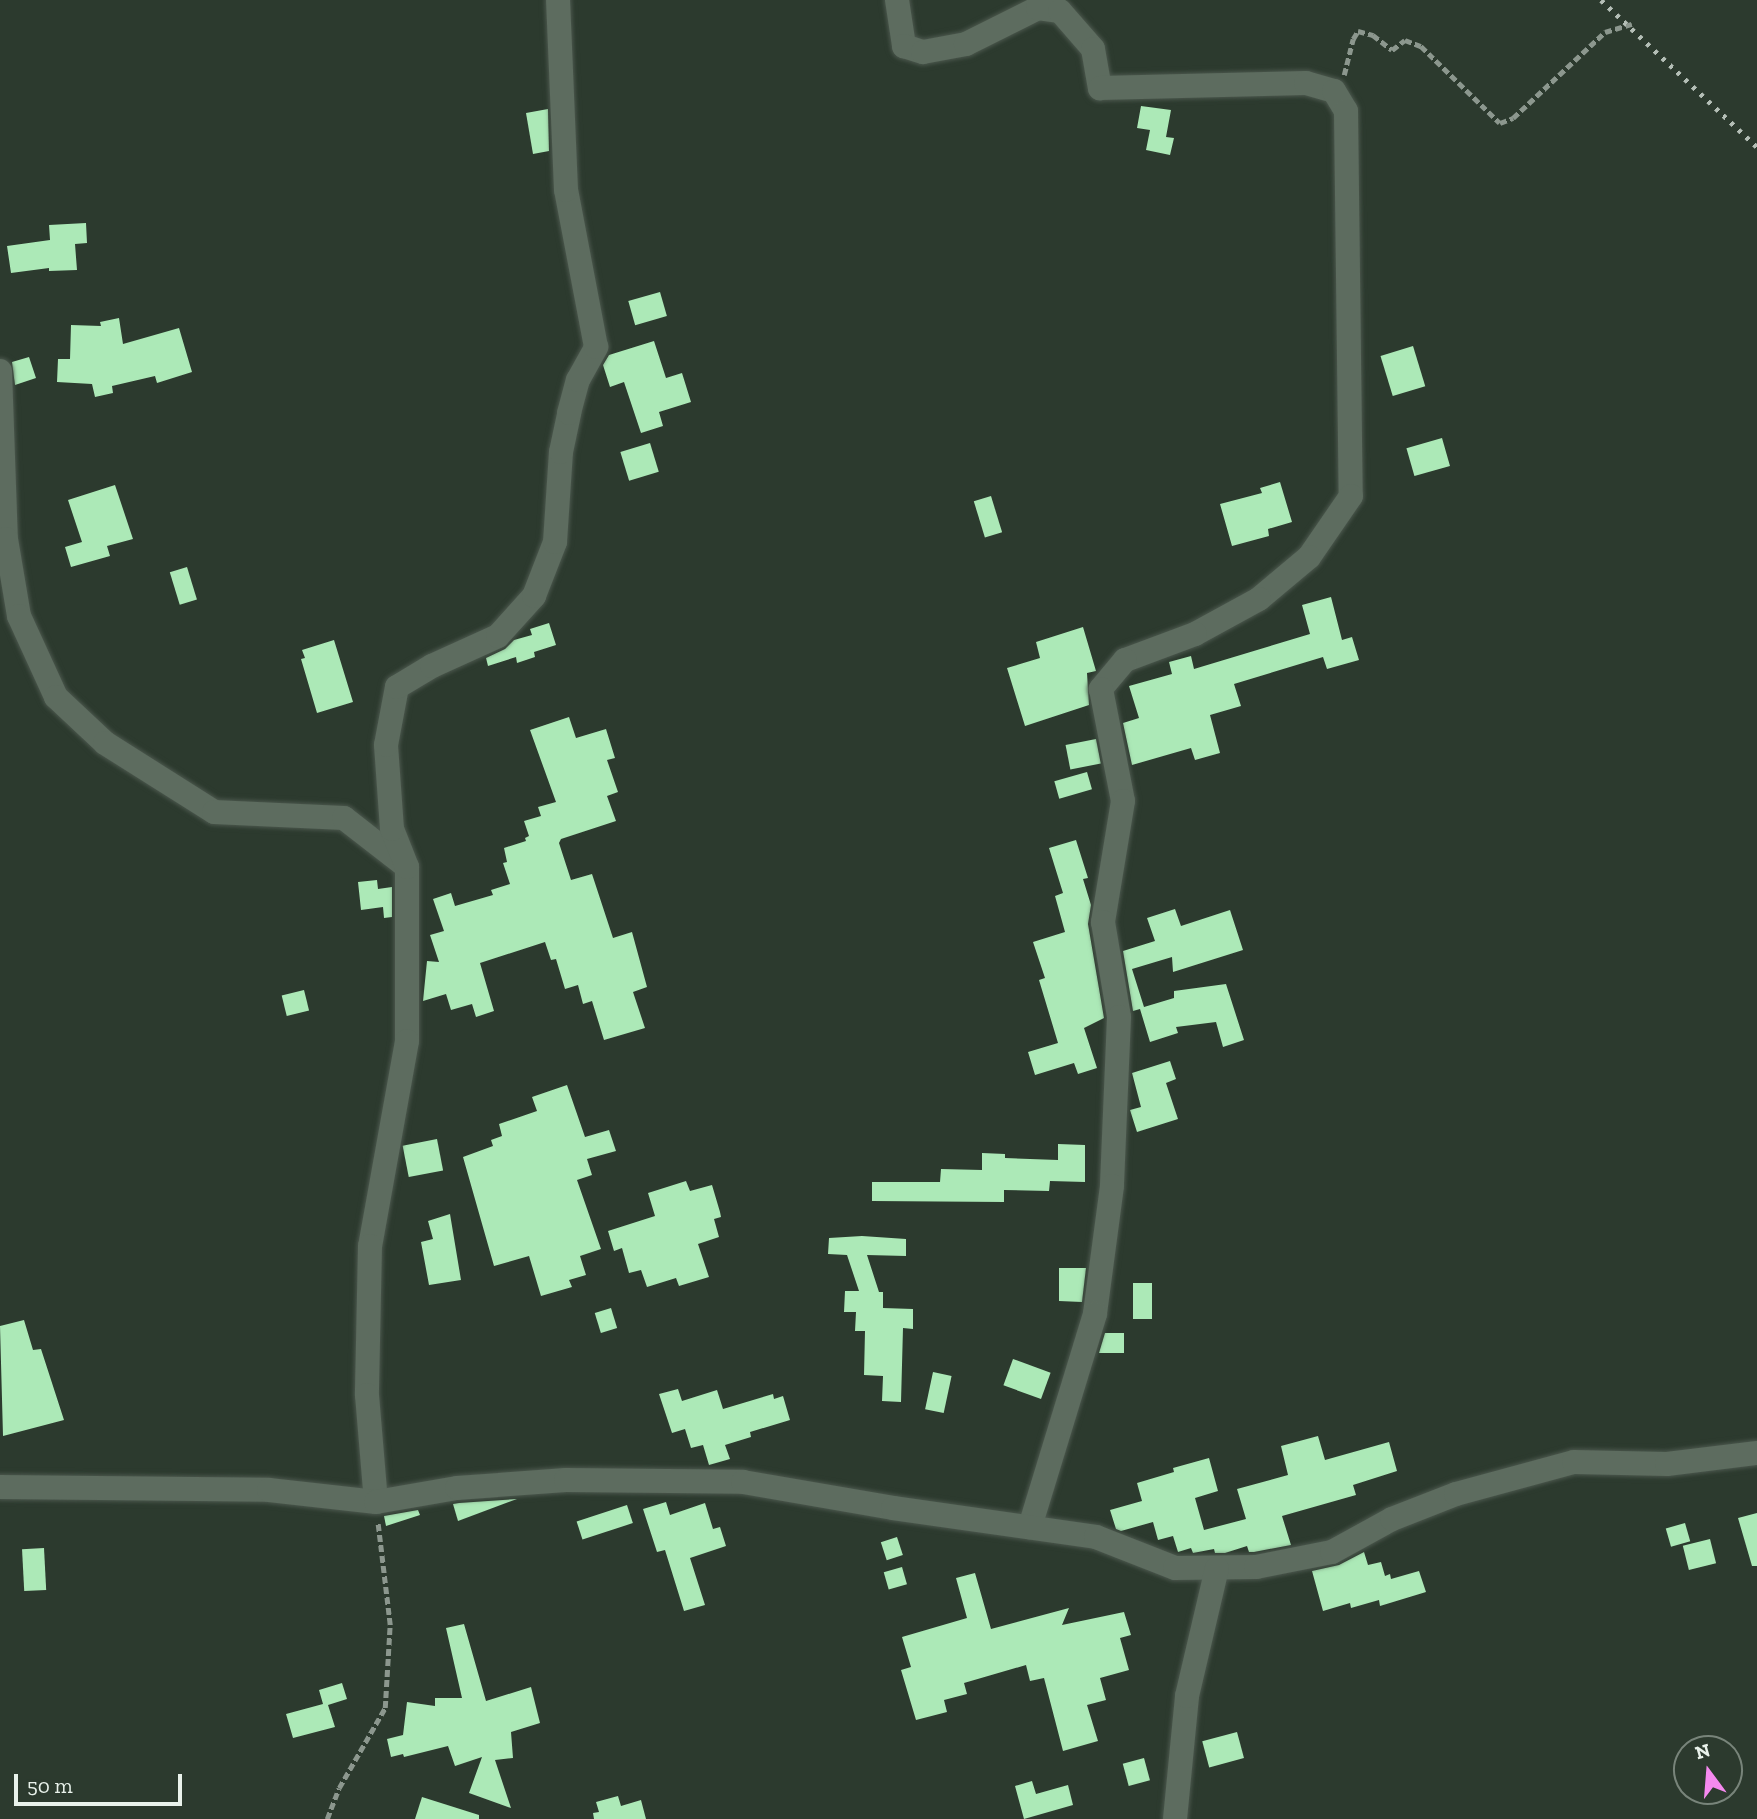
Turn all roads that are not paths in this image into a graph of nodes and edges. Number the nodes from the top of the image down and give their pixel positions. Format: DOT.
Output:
graph roads {
  1 [pos="558,0"];
  2 [pos="897,0"];
  3 [pos="0,371"];
  4 [pos="407,867"];
  5 [pos="1757,1454"];
  6 [pos="0,1487"];
  7 [pos="376,1502"];
  8 [pos="1030,1527"];
  9 [pos="1217,1567"];
  10 [pos="1175,1819"];
  1 -- 4 [label="street"];
  2 -- 8 [label="street"];
  3 -- 4 [label="street"];
  4 -- 7 [label="street"];
  5 -- 9 [label="street"];
  6 -- 7 [label="street"];
  7 -- 8 [label="street"];
  8 -- 9 [label="street"];
  9 -- 10 [label="street"];
}
